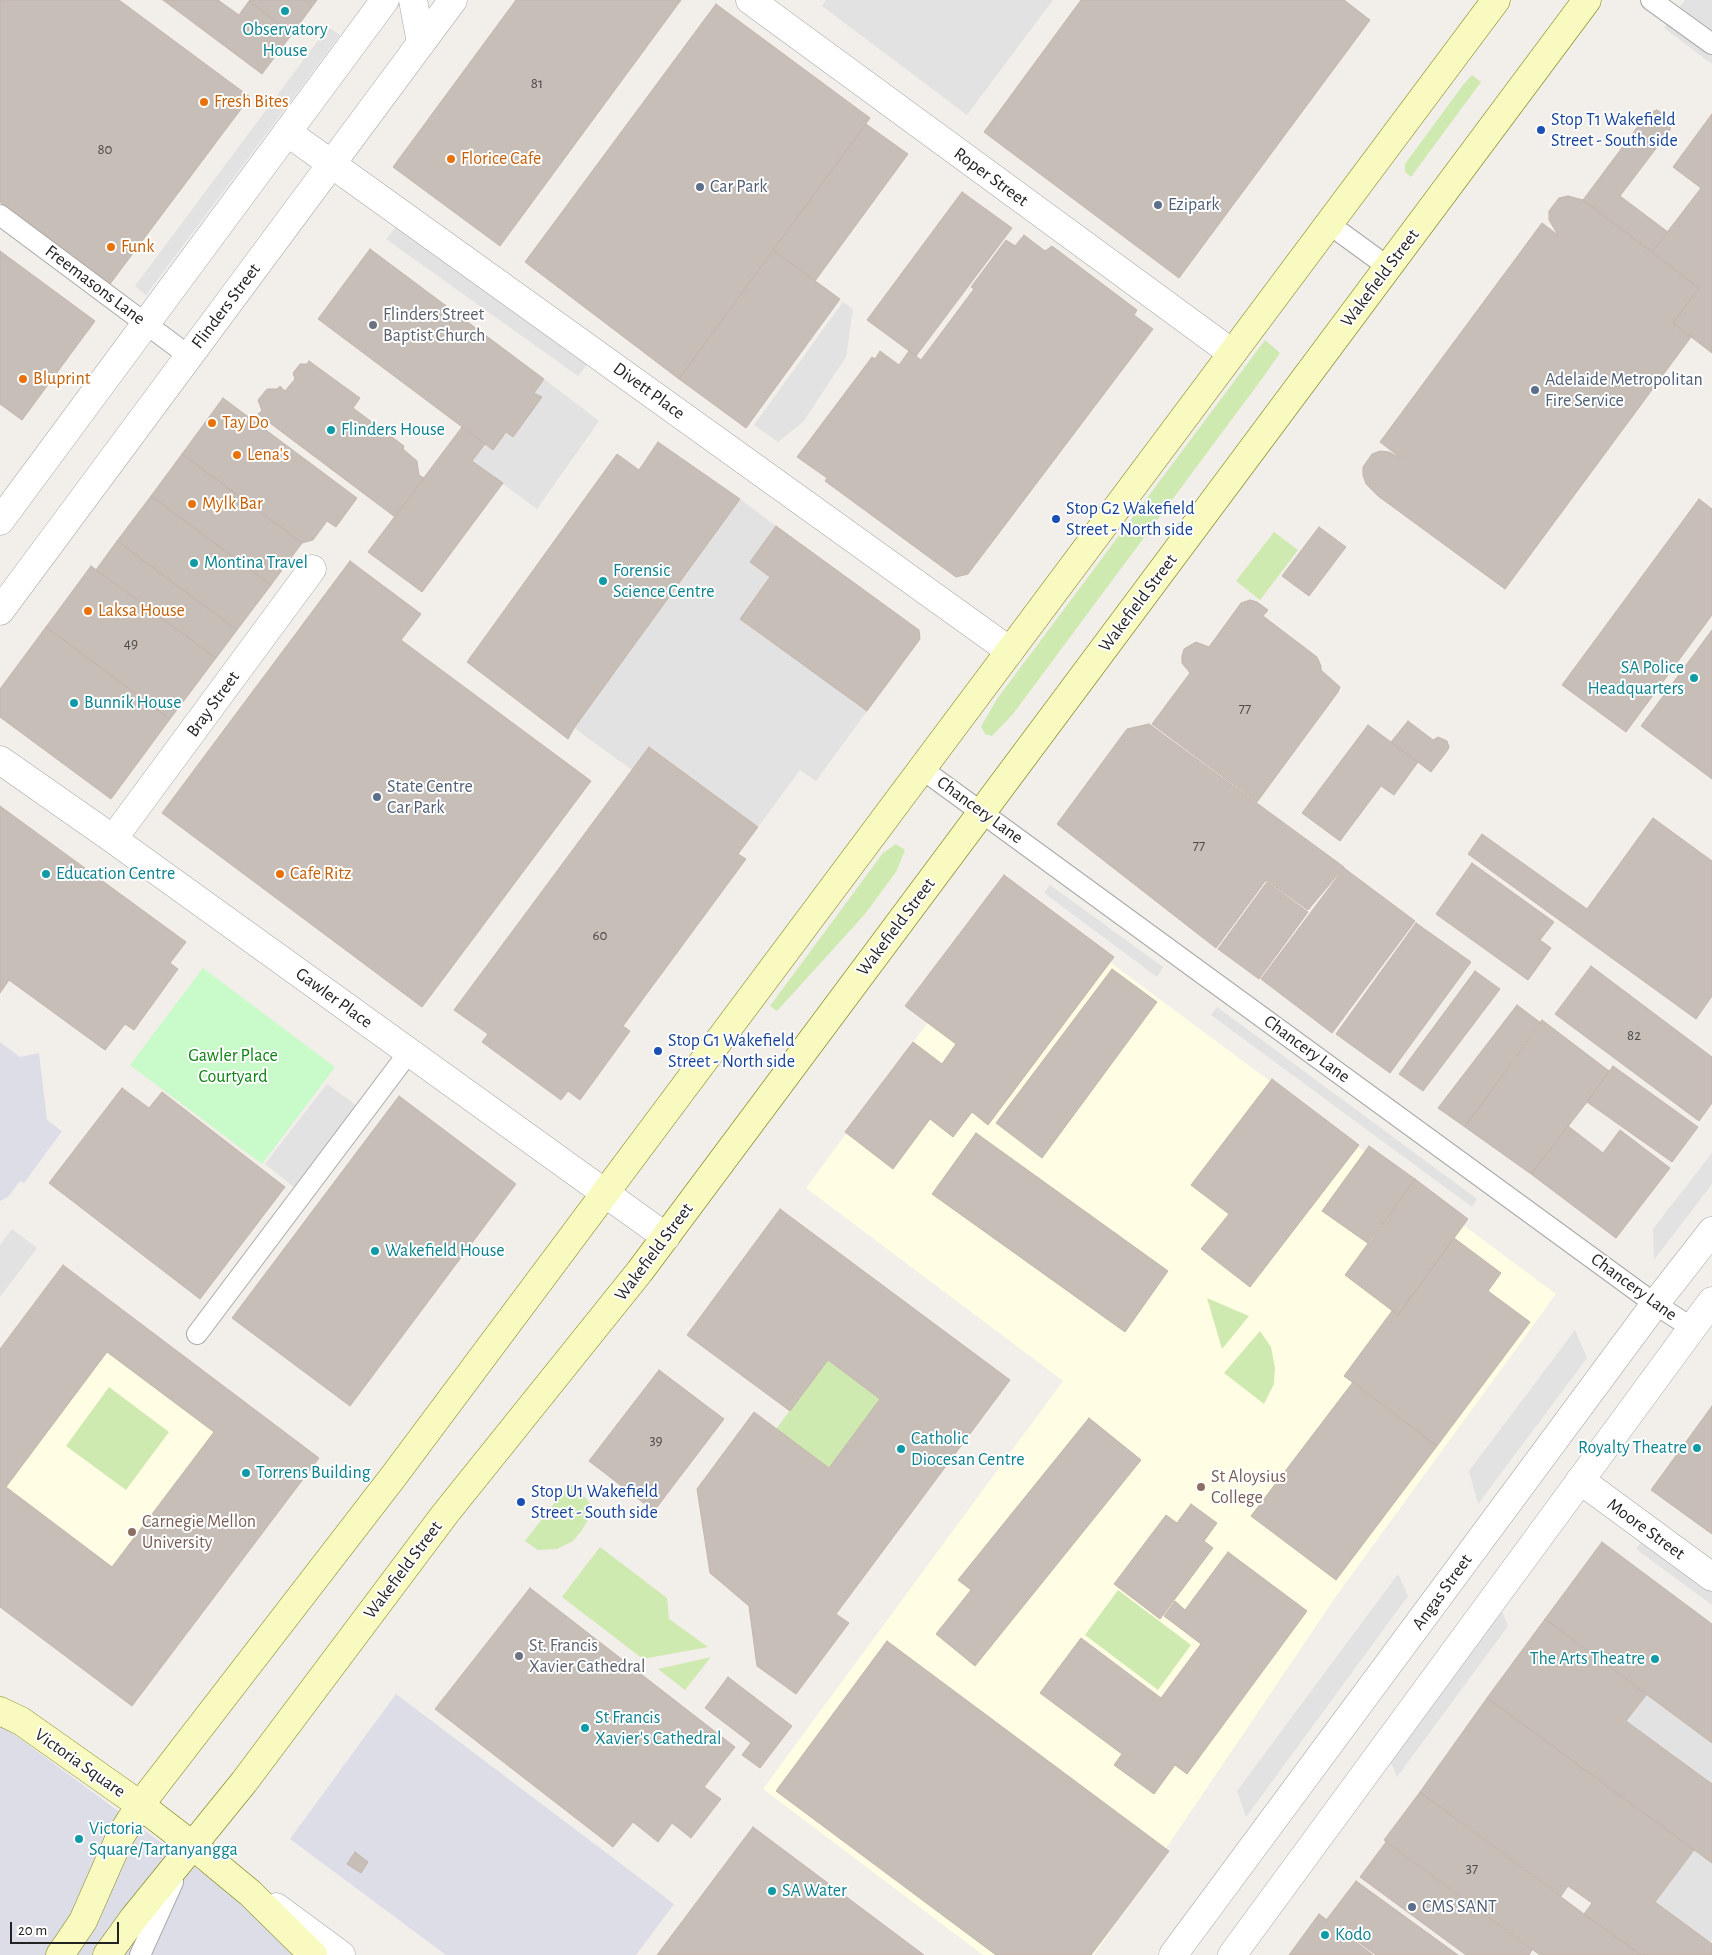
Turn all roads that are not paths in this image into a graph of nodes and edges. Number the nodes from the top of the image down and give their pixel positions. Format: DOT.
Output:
graph roads {
  1 [pos="384,0"];
  2 [pos="414,0"];
  3 [pos="453,0"];
  4 [pos="750,0"];
  5 [pos="1496,0"];
  6 [pos="1587,0"];
  7 [pos="1651,0"];
  8 [pos="421,43"];
  9 [pos="1712,44"];
  10 [pos="287,132"];
  11 [pos="331,164"];
  12 [pos="0,214"];
  13 [pos="1329,224"];
  14 [pos="1388,267"];
  15 [pos="146,323"];
  16 [pos="1232,353"];
  17 [pos="190,356"];
  18 [pos="0,521"];
  19 [pos="312,569"];
  20 [pos="0,611"];
  21 [pos="1010,651"];
  22 [pos="0,760"];
  23 [pos="922,769"];
  24 [pos="982,812"];
  25 [pos="113,839"];
  26 [pos="410,1052"];
  27 [pos="605,1193"];
  28 [pos="1712,1230"];
  29 [pos="666,1237"];
  30 [pos="1712,1301"];
  31 [pos="1656,1304"];
  32 [pos="1692,1328"];
  33 [pos="197,1334"];
  34 [pos="1580,1480"];
  35 [pos="1712,1577"];
  36 [pos="7,1713"];
  37 [pos="140,1805"];
  38 [pos="192,1845"];
  39 [pos="60,1955"];
  40 [pos="106,1955"];
  41 [pos="140,1955"];
  42 [pos="313,1955"];
  43 [pos="342,1955"];
  44 [pos="1173,1955"];
  45 [pos="1232,1955"];
  1 -- 10 [label="street"];
  2 -- 8 [label="street"];
  3 -- 8 [label="street, Flinders Street"];
  4 -- 16 [label="street, Roper Street"];
  5 -- 13 [label="main road"];
  6 -- 14 [label="main road, Wakefield Street"];
  7 -- 9 [label="lane"];
  8 -- 11 [label="street, Flinders Street"];
  10 -- 11 [label="street, Divett Place"];
  10 -- 15 [label="street"];
  11 -- 17 [label="street, Flinders Street"];
  11 -- 21 [label="street, Divett Place"];
  12 -- 15 [label="lane, Freemasons Lane"];
  13 -- 14 [label="lane"];
  13 -- 16 [label="main road"];
  14 -- 24 [label="main road, Wakefield Street"];
  15 -- 17 [label="lane, Freemasons Lane"];
  15 -- 18 [label="street"];
  16 -- 21 [label="main road"];
  17 -- 20 [label="street, Flinders Street"];
  19 -- 25 [label="street, Bray Street"];
  21 -- 23 [label="main road"];
  22 -- 25 [label="street, Gawler Place"];
  23 -- 24 [label="lane, Chancery Lane"];
  23 -- 27 [label="main road"];
  24 -- 29 [label="main road, Wakefield Street"];
  24 -- 31 [label="lane, Chancery Lane"];
  25 -- 26 [label="street, Gawler Place"];
  26 -- 27 [label="street, Gawler Place"];
  26 -- 33 [label="lane"];
  27 -- 29 [label="street, Gawler Place"];
  27 -- 37 [label="main road"];
  28 -- 31 [label="street, Angas Street"];
  29 -- 38 [label="main road, Wakefield Street"];
  30 -- 32 [label="street"];
  31 -- 32 [label="lane, Chancery Lane"];
  31 -- 44 [label="street, Angas Street"];
  32 -- 34 [label="street"];
  34 -- 35 [label="street, Moore Street"];
  34 -- 45 [label="street"];
  36 -- 37 [label="main road, Victoria Square"];
  37 -- 38 [label="main road, Victoria Square"];
  37 -- 39 [label="main road, Victoria Square"];
  38 -- 40 [label="main road"];
  38 -- 41 [label="lane"];
  38 -- 42 [label="main road, Victoria Square"];
  38 -- 43 [label="street, Victoria Square"];
}
